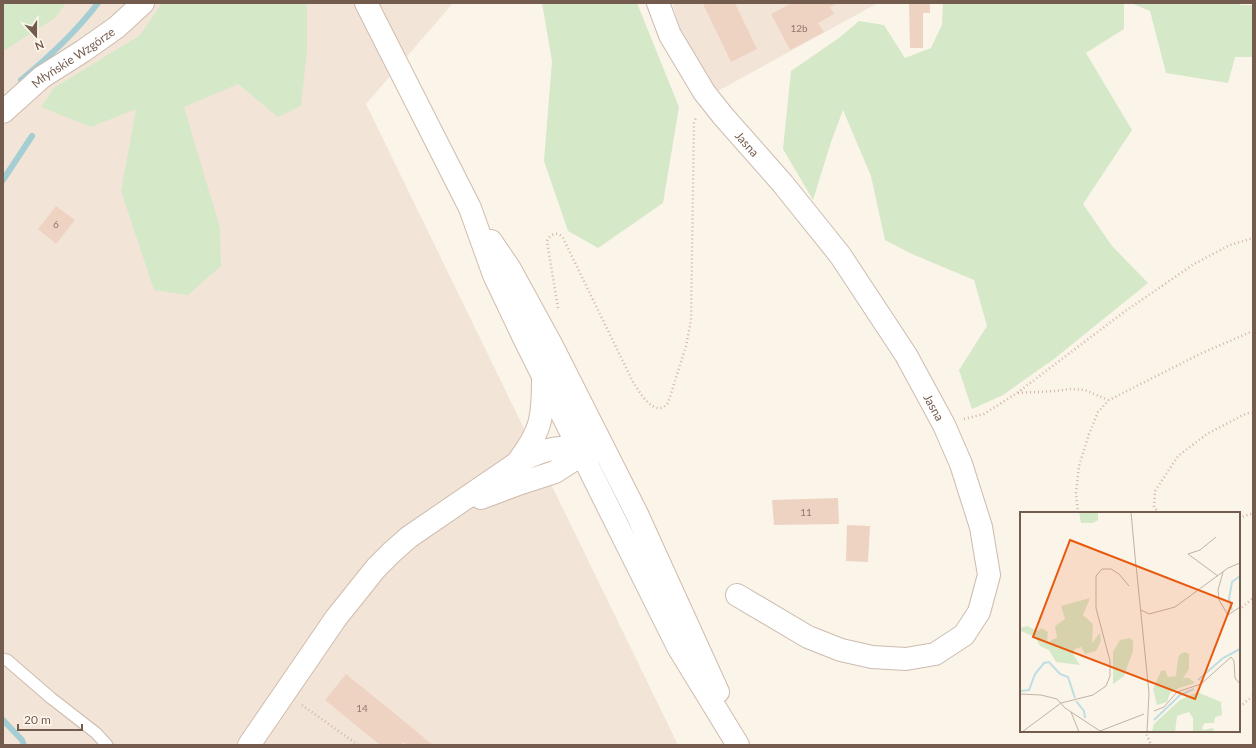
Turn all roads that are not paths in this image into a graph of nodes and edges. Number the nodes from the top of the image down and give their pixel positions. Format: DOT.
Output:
graph roads {
  1 [pos="143,3"];
  2 [pos="366,3"];
  3 [pos="658,3"];
  4 [pos="3,112"];
  5 [pos="470,208"];
  6 [pos="542,376"];
  7 [pos="583,409"];
  8 [pos="580,451"];
  9 [pos="517,463"];
  10 [pos="555,472"];
  11 [pos="615,472"];
  12 [pos="595,481"];
  13 [pos="452,508"];
  14 [pos="737,595"];
  15 [pos="3,659"];
  16 [pos="106,745"];
  17 [pos="249,745"];
  18 [pos="740,745"];
  1 -- 4 [label="main road, Młyńskie Wzgórze"];
  2 -- 5 [label="main road"];
  3 -- 14 [label="main road, Jasna"];
  5 -- 6 [label="main road"];
  5 -- 7 [label="main road"];
  6 -- 8 [label="main road"];
  6 -- 9 [label="main road"];
  7 -- 8 [label="main road"];
  7 -- 11 [label="main road"];
  8 -- 9 [label="main road"];
  8 -- 10 [label="main road"];
  8 -- 11 [label="main road"];
  8 -- 12 [label="main road"];
  9 -- 13 [label="main road"];
  10 -- 12 [label="main road"];
  10 -- 13 [label="main road"];
  11 -- 18 [label="main road"];
  12 -- 18 [label="main road"];
  13 -- 17 [label="main road"];
  15 -- 16 [label="lane"];
}
